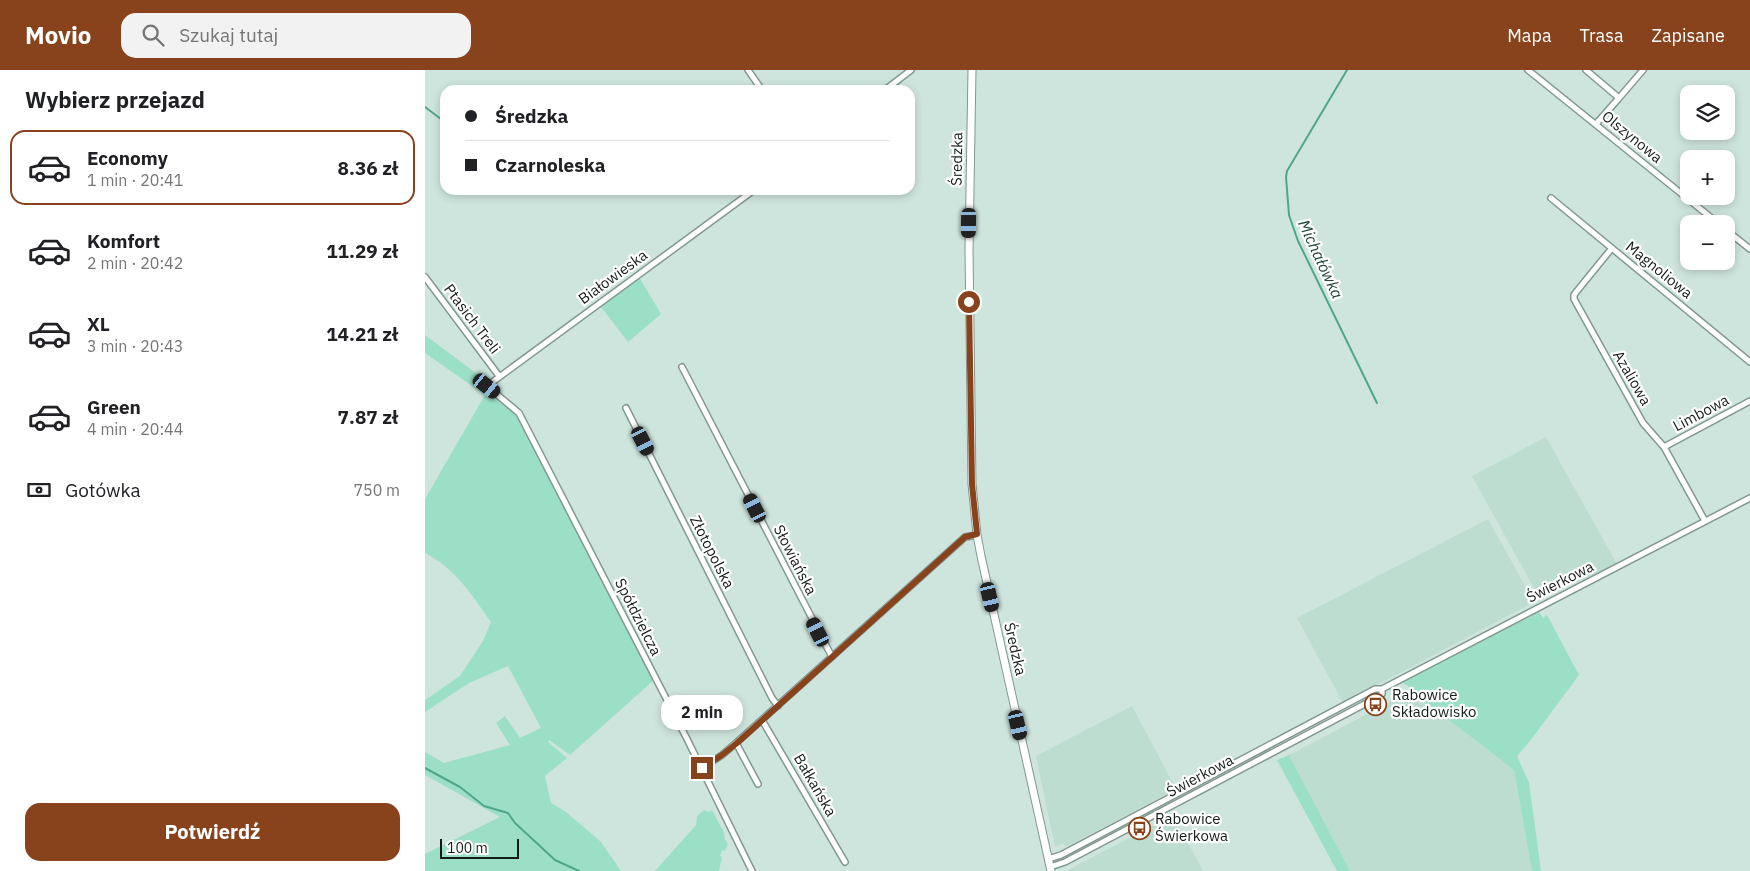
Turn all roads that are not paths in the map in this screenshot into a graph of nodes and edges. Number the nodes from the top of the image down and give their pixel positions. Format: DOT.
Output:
graph roads {
  1 [pos="748,70"];
  2 [pos="911,70"];
  3 [pos="972,70"];
  4 [pos="1528,70"];
  5 [pos="1643,70"];
  6 [pos="1589,71"];
  7 [pos="758,85"];
  8 [pos="892,85"];
  9 [pos="1619,98"];
  10 [pos="1596,124"];
  11 [pos="747,195"];
  12 [pos="1551,198"];
  13 [pos="1708,215"];
  14 [pos="1735,237"];
  15 [pos="1612,248"];
  16 [pos="1750,249"];
  17 [pos="425,277"];
  18 [pos="1750,362"];
  19 [pos="682,367"];
  20 [pos="499,376"];
  21 [pos="487,386"];
  22 [pos="1750,401"];
  23 [pos="626,408"];
  24 [pos="1664,447"];
  25 [pos="1750,498"];
  26 [pos="1705,521"];
  27 [pos="977,534"];
  28 [pos="832,657"];
  29 [pos="778,706"];
  30 [pos="762,720"];
  31 [pos="737,743"];
  32 [pos="702,768"];
  33 [pos="759,784"];
  34 [pos="845,862"];
  35 [pos="1050,866"];
  36 [pos="752,871"];
  1 -- 7 [label="street"];
  2 -- 8 [label="street"];
  3 -- 27 [label="street, Średzka"];
  4 -- 10 [label="street, Olszynowa"];
  5 -- 9 [label="street"];
  6 -- 9 [label="street"];
  9 -- 10 [label="street"];
  10 -- 13 [label="street, Olszynowa"];
  11 -- 20 [label="street, Białowieska"];
  12 -- 15 [label="street, Magnoliowa"];
  14 -- 16 [label="street"];
  15 -- 18 [label="street, Magnoliowa"];
  15 -- 24 [label="street, Azaliowa"];
  17 -- 20 [label="street, Ptasich Treli"];
  19 -- 28 [label="street, Słowiańska"];
  20 -- 21 [label="street, Białowieska"];
  21 -- 32 [label="street, Spółdzielcza"];
  22 -- 24 [label="street, Limbowa"];
  23 -- 29 [label="street, Złotopolska"];
  24 -- 26 [label="street, Azaliowa"];
  25 -- 26 [label="street, Świerkowa"];
  26 -- 35 [label="street, Świerkowa"];
  27 -- 28 [label="street"];
  27 -- 35 [label="street, Średzka"];
  28 -- 29 [label="street"];
  29 -- 30 [label="street"];
  30 -- 31 [label="street"];
  30 -- 34 [label="street, Bałkańska"];
  31 -- 32 [label="street"];
  31 -- 33 [label="street"];
  32 -- 36 [label="street, Spółdzielcza"];
}
